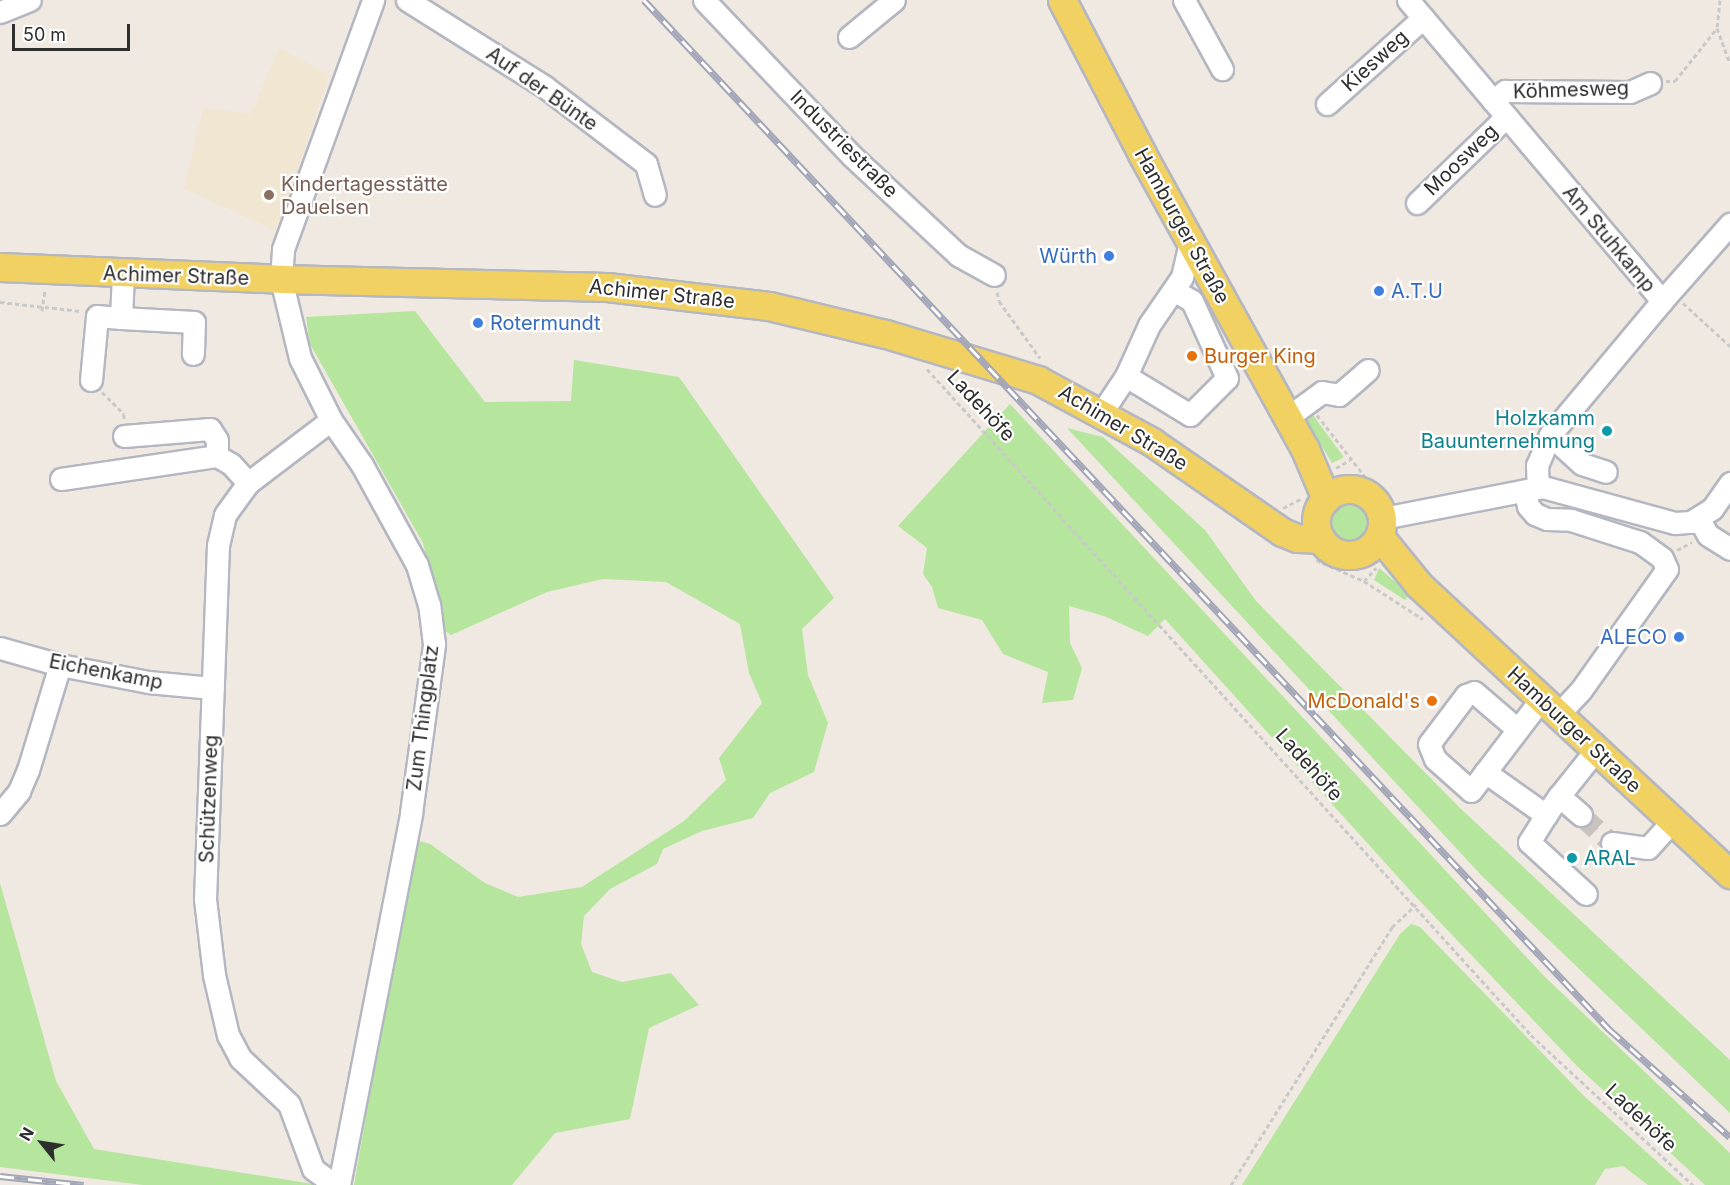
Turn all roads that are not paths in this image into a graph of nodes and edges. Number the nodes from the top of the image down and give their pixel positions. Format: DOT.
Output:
graph roads {
  1 [pos="30,0"];
  2 [pos="373,0"];
  3 [pos="407,0"];
  4 [pos="704,0"];
  5 [pos="894,0"];
  6 [pos="1062,0"];
  7 [pos="1184,0"];
  8 [pos="1408,0"];
  9 [pos="0,12"];
  10 [pos="1424,18"];
  11 [pos="849,37"];
  12 [pos="1222,69"];
  13 [pos="1650,83"];
  14 [pos="1327,104"];
  15 [pos="1499,109"];
  16 [pos="655,195"];
  17 [pos="1417,203"];
  18 [pos="1730,224"];
  19 [pos="0,267"];
  20 [pos="123,274"];
  21 [pos="994,275"];
  22 [pos="1187,278"];
  23 [pos="281,279"];
  24 [pos="1662,301"];
  25 [pos="121,318"];
  26 [pos="193,354"];
  27 [pos="1368,370"];
  28 [pos="1126,376"];
  29 [pos="91,380"];
  30 [pos="1298,410"];
  31 [pos="1102,412"];
  32 [pos="331,420"];
  33 [pos="1550,435"];
  34 [pos="124,436"];
  35 [pos="217,456"];
  36 [pos="1606,472"];
  37 [pos="61,479"];
  38 [pos="248,483"];
  39 [pos="1730,483"];
  40 [pos="1531,489"];
  41 [pos="1323,510"];
  42 [pos="1702,525"];
  43 [pos="1380,535"];
  44 [pos="1730,549"];
  45 [pos="0,648"];
  46 [pos="60,665"];
  47 [pos="213,688"];
  48 [pos="1549,707"];
  49 [pos="1516,728"];
  50 [pos="1595,751"];
  51 [pos="1485,772"];
  52 [pos="1559,796"];
  53 [pos="0,814"];
  54 [pos="1546,815"];
  55 [pos="1581,815"];
  56 [pos="1672,821"];
  57 [pos="1612,843"];
  58 [pos="1730,874"];
  59 [pos="1586,894"];
  60 [pos="337,1185"];
  1 -- 9 [label="street"];
  2 -- 23 [label="street"];
  3 -- 16 [label="street, Auf der Bünte"];
  4 -- 21 [label="street, Industriestraße"];
  5 -- 11 [label="street"];
  6 -- 22 [label="main road, Hamburger Straße"];
  7 -- 12 [label="street"];
  8 -- 10 [label="street, Am Stuhkamp"];
  10 -- 14 [label="street, Kiesweg"];
  10 -- 15 [label="street, Am Stuhkamp"];
  13 -- 15 [label="street, Köhmesweg"];
  15 -- 17 [label="street, Moosweg"];
  15 -- 24 [label="street, Am Stuhkamp"];
  18 -- 24 [label="street"];
  19 -- 20 [label="main road, Achimer Straße"];
  20 -- 23 [label="main road, Achimer Straße"];
  20 -- 25 [label="street"];
  22 -- 28 [label="street"];
  22 -- 28 [label="street"];
  22 -- 30 [label="main road, Hamburger Straße"];
  23 -- 31 [label="main road, Achimer Straße"];
  23 -- 32 [label="street, Zum Thingplatz"];
  24 -- 33 [label="street, Am Stuhkamp"];
  25 -- 26 [label="street"];
  25 -- 29 [label="street"];
  27 -- 30 [label="street"];
  28 -- 31 [label="street"];
  30 -- 41 [label="main road, Hamburger Straße"];
  31 -- 41 [label="main road, Achimer Straße"];
  32 -- 38 [label="street, Schützenweg"];
  32 -- 60 [label="street, Zum Thingplatz"];
  33 -- 36 [label="street"];
  33 -- 40 [label="street, Am Stuhkamp"];
  34 -- 35 [label="street"];
  35 -- 37 [label="street"];
  35 -- 38 [label="street"];
  38 -- 47 [label="street, Schützenweg"];
  39 -- 42 [label="street"];
  40 -- 42 [label="street"];
  40 -- 43 [label="street"];
  40 -- 48 [label="street"];
  41 -- 43 [label="main road"];
  41 -- 43 [label="main road"];
  42 -- 44 [label="street"];
  43 -- 48 [label="main road, Hamburger Straße"];
  45 -- 46 [label="street, Eichenkamp"];
  46 -- 47 [label="street, Eichenkamp"];
  46 -- 53 [label="street"];
  47 -- 60 [label="street, Schützenweg"];
  48 -- 49 [label="street"];
  48 -- 50 [label="main road, Hamburger Straße"];
  49 -- 51 [label="street"];
  49 -- 51 [label="street"];
  50 -- 52 [label="street"];
  50 -- 56 [label="main road, Hamburger Straße"];
  51 -- 54 [label="street"];
  52 -- 54 [label="street"];
  52 -- 55 [label="street"];
  54 -- 59 [label="street"];
  56 -- 57 [label="street"];
  56 -- 58 [label="main road, Hamburger Straße"];
}
